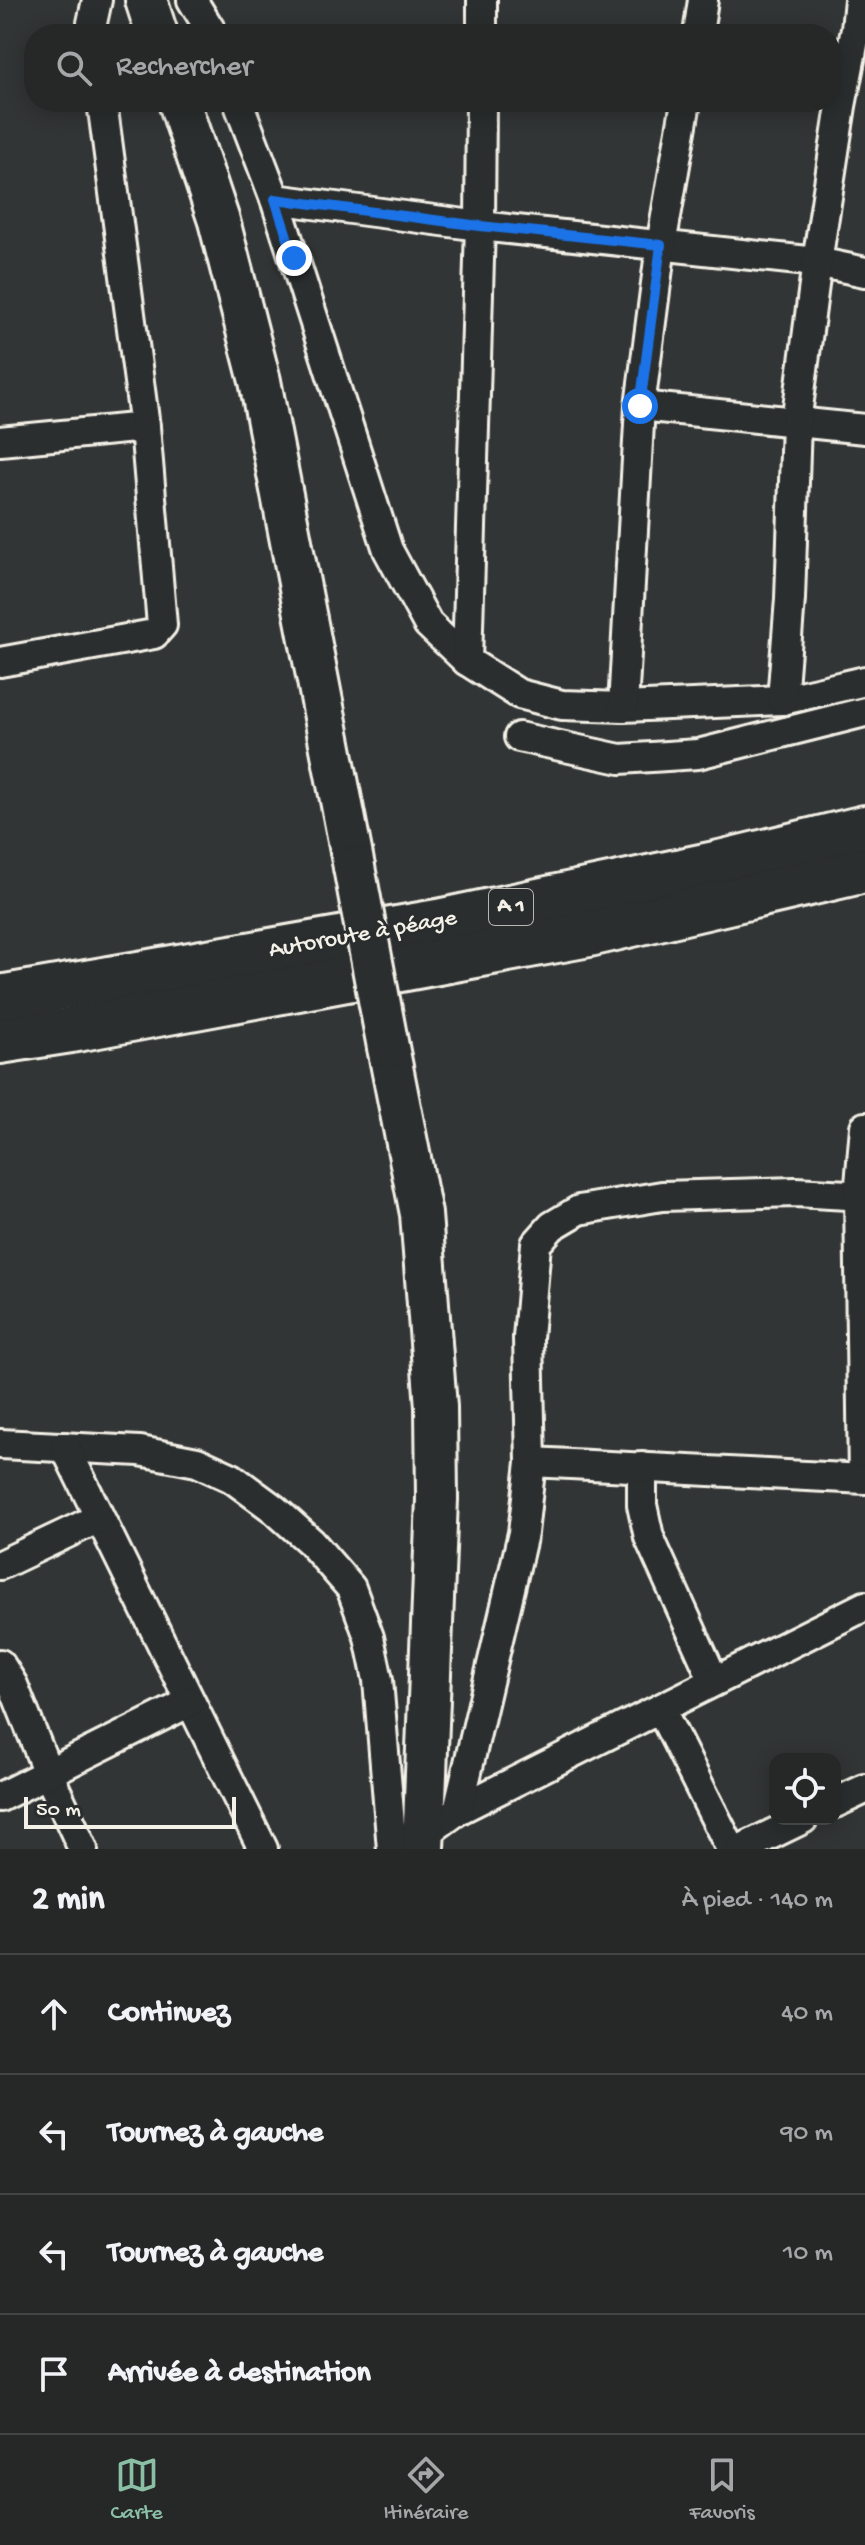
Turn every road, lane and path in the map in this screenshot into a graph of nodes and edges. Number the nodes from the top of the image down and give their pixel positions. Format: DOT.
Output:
graph roads {
  1 [pos="97,0"];
  2 [pos="146,0"];
  3 [pos="192,0"];
  4 [pos="482,0"];
  5 [pos="703,0"];
  6 [pos="859,0"];
  7 [pos="92,24"];
  8 [pos="154,24"];
  9 [pos="207,24"];
  10 [pos="482,24"];
  11 [pos="699,24"];
  12 [pos="853,106"];
  13 [pos="103,112"];
  14 [pos="182,112"];
  15 [pos="242,112"];
  16 [pos="481,112"];
  17 [pos="684,112"];
  18 [pos="275,199"];
  19 [pos="480,226"];
  20 [pos="661,245"];
  21 [pos="817,262"];
  22 [pos="865,272"];
  23 [pos="640,406"];
  24 [pos="796,423"];
  25 [pos="145,427"];
  26 [pos="865,429"];
  27 [pos="0,441"];
  28 [pos="467,661"];
  29 [pos="0,662"];
  30 [pos="865,681"];
  31 [pos="782,700"];
  32 [pos="623,707"];
  33 [pos="865,712"];
  34 [pos="519,737"];
  35 [pos="865,828"];
  36 [pos="865,870"];
  37 [pos="0,998"];
  38 [pos="0,1041"];
  39 [pos="865,1127"];
  40 [pos="862,1196"];
  41 [pos="0,1444"];
  42 [pos="65,1447"];
  43 [pos="531,1462"];
  44 [pos="642,1467"];
  45 [pos="864,1478"];
  46 [pos="99,1518"];
  47 [pos="0,1565"];
  48 [pos="865,1606"];
  49 [pos="0,1664"];
  50 [pos="714,1681"];
  51 [pos="190,1702"];
  52 [pos="661,1710"];
  53 [pos="48,1773"];
  54 [pos="865,1789"];
  55 [pos="0,1797"];
  56 [pos="841,1800"];
  57 [pos="458,1810"];
  58 [pos="791,1825"];
  59 [pos="402,1845"];
  60 [pos="83,1849"];
  61 [pos="263,1849"];
  62 [pos="731,1849"];
  63 [pos="741,1849"];
  1 -- 7 [label="street"];
  2 -- 8 [label="street"];
  3 -- 9 [label="street"];
  4 -- 10 [label="street"];
  5 -- 11 [label="street"];
  6 -- 12 [label="street"];
  12 -- 21 [label="street"];
  13 -- 25 [label="street"];
  14 -- 59 [label="street, bridge"];
  15 -- 18 [label="street"];
  16 -- 19 [label="street"];
  17 -- 20 [label="street"];
  18 -- 19 [label="street"];
  18 -- 28 [label="street"];
  19 -- 20 [label="street"];
  19 -- 28 [label="street"];
  20 -- 21 [label="street"];
  20 -- 23 [label="street"];
  21 -- 22 [label="street"];
  21 -- 24 [label="street"];
  23 -- 24 [label="street"];
  23 -- 32 [label="street"];
  24 -- 26 [label="street"];
  24 -- 31 [label="street"];
  25 -- 27 [label="street"];
  25 -- 29 [label="street"];
  28 -- 32 [label="street"];
  30 -- 31 [label="street"];
  31 -- 32 [label="street"];
  33 -- 34 [label="street"];
  35 -- 37 [label="highway, Autoroute à péage / A 1"];
  36 -- 38 [label="highway, A 1"];
  39 -- 40 [label="street"];
  40 -- 43 [label="street"];
  40 -- 45 [label="street"];
  41 -- 42 [label="street"];
  42 -- 46 [label="street"];
  42 -- 59 [label="street"];
  43 -- 44 [label="street"];
  43 -- 57 [label="street"];
  44 -- 45 [label="street"];
  44 -- 50 [label="street"];
  46 -- 47 [label="street"];
  46 -- 51 [label="street"];
  48 -- 50 [label="street"];
  49 -- 53 [label="street"];
  50 -- 52 [label="street"];
  51 -- 53 [label="street"];
  51 -- 61 [label="street"];
  52 -- 57 [label="street"];
  52 -- 62 [label="street"];
  53 -- 55 [label="street"];
  53 -- 60 [label="street"];
  54 -- 56 [label="street"];
  57 -- 59 [label="street"];
  58 -- 63 [label="street"];
}
